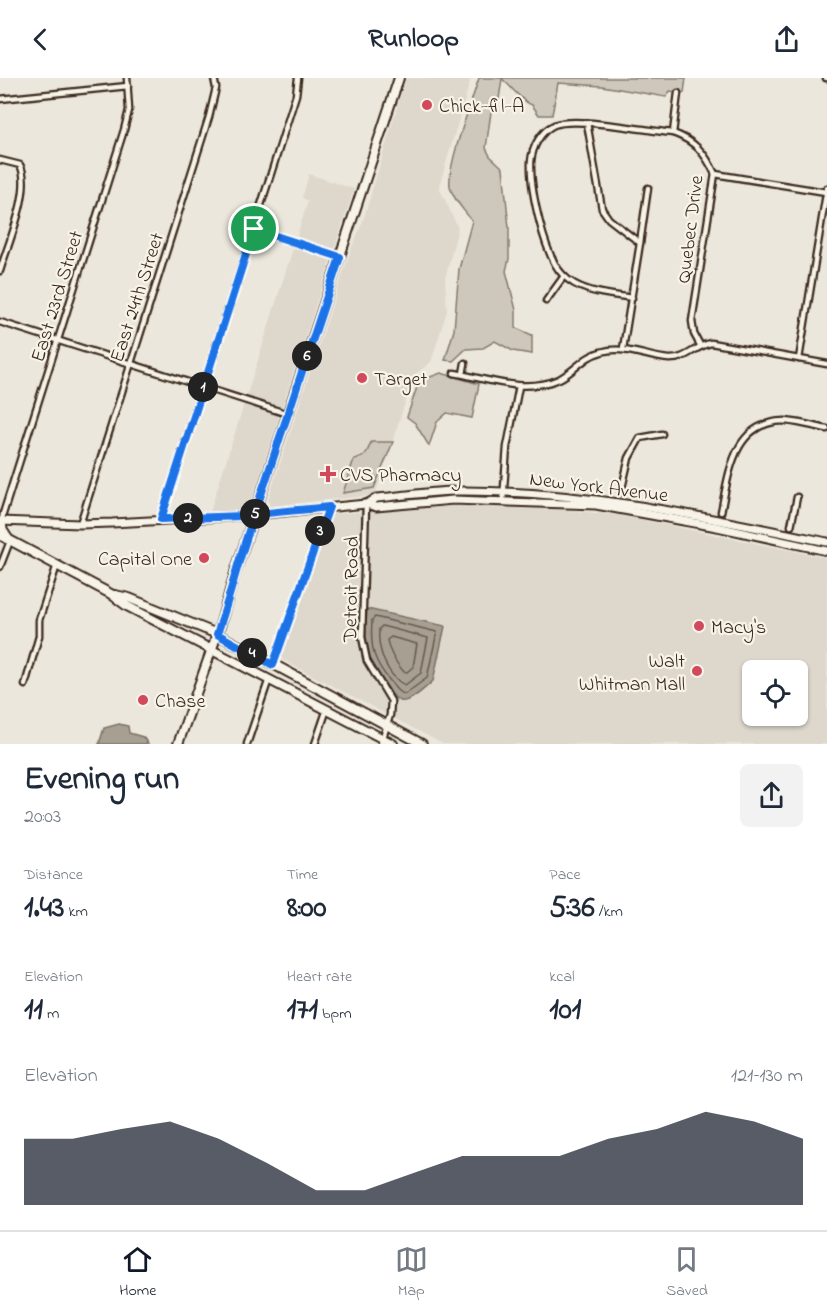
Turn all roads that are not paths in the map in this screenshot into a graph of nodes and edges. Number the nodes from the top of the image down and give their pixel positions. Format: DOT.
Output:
graph roads {
  1 [pos="127,78"];
  2 [pos="214,78"];
  3 [pos="298,78"];
  4 [pos="399,78"];
  5 [pos="128,86"];
  6 [pos="678,93"];
  7 [pos="0,99"];
  8 [pos="587,123"];
  9 [pos="673,134"];
  10 [pos="0,160"];
  11 [pos="715,174"];
  12 [pos="648,188"];
  13 [pos="827,190"];
  14 [pos="824,227"];
  15 [pos="254,229"];
  16 [pos="640,243"];
  17 [pos="340,257"];
  18 [pos="0,271"];
  19 [pos="564,276"];
  20 [pos="632,298"];
  21 [pos="546,301"];
  22 [pos="0,322"];
  23 [pos="58,341"];
  24 [pos="700,345"];
  25 [pos="623,349"];
  26 [pos="800,358"];
  27 [pos="130,363"];
  28 [pos="465,363"];
  29 [pos="827,364"];
  30 [pos="454,373"];
  31 [pos="463,374"];
  32 [pos="519,386"];
  33 [pos="203,387"];
  34 [pos="288,414"];
  35 [pos="827,429"];
  36 [pos="662,434"];
  37 [pos="504,492"];
  38 [pos="621,492"];
  39 [pos="798,497"];
  40 [pos="503,501"];
  41 [pos="366,504"];
  42 [pos="329,507"];
  43 [pos="721,512"];
  44 [pos="255,514"];
  45 [pos="161,519"];
  46 [pos="1,521"];
  47 [pos="80,524"];
  48 [pos="791,526"];
  49 [pos="0,536"];
  50 [pos="10,541"];
  51 [pos="827,542"];
  52 [pos="827,551"];
  53 [pos="57,566"];
  54 [pos="0,567"];
  55 [pos="111,594"];
  56 [pos="217,634"];
  57 [pos="212,648"];
  58 [pos="273,665"];
  59 [pos="269,679"];
  60 [pos="25,685"];
  61 [pos="327,710"];
  62 [pos="386,725"];
  63 [pos="381,741"];
  64 [pos="178,744"];
  65 [pos="247,744"];
  66 [pos="315,744"];
  67 [pos="393,744"];
  68 [pos="422,744"];
  1 -- 5 [label="street, East 23rd Street"];
  2 -- 27 [label="street, East 24th Street"];
  3 -- 15 [label="street"];
  4 -- 17 [label="main road"];
  5 -- 7 [label="street"];
  5 -- 23 [label="street, East 23rd Street"];
  6 -- 9 [label="street"];
  8 -- 9 [label="street, Quebec Drive"];
  8 -- 16 [label="street"];
  8 -- 19 [label="street, Quebec Drive"];
  9 -- 11 [label="street, Quebec Drive"];
  10 -- 18 [label="street"];
  11 -- 13 [label="street"];
  11 -- 24 [label="street, Quebec Drive"];
  12 -- 16 [label="street"];
  13 -- 14 [label="street"];
  14 -- 26 [label="street"];
  15 -- 17 [label="street"];
  15 -- 33 [label="street"];
  16 -- 20 [label="street"];
  17 -- 34 [label="main road"];
  19 -- 20 [label="street"];
  19 -- 21 [label="street"];
  20 -- 25 [label="street"];
  22 -- 23 [label="street"];
  23 -- 27 [label="street"];
  23 -- 46 [label="street, East 23rd Street"];
  24 -- 25 [label="street"];
  24 -- 26 [label="street"];
  25 -- 32 [label="street"];
  26 -- 29 [label="street"];
  27 -- 33 [label="street"];
  27 -- 47 [label="street, East 24th Street"];
  28 -- 31 [label="street"];
  30 -- 31 [label="street"];
  31 -- 32 [label="street"];
  32 -- 37 [label="street"];
  33 -- 34 [label="street"];
  33 -- 45 [label="street"];
  34 -- 44 [label="main road"];
  35 -- 43 [label="street"];
  36 -- 38 [label="street"];
  37 -- 40 [label="street"];
  37 -- 41 [label="street, New York Avenue"];
  37 -- 51 [label="street, New York Avenue"];
  39 -- 48 [label="street"];
  40 -- 41 [label="street, New York Avenue"];
  40 -- 52 [label="street, New York Avenue"];
  41 -- 42 [label="street, New York Avenue"];
  41 -- 62 [label="street, Detroit Road"];
  42 -- 44 [label="street, New York Avenue"];
  42 -- 58 [label="street"];
  44 -- 45 [label="street, New York Avenue"];
  44 -- 56 [label="main road"];
  45 -- 47 [label="street, New York Avenue"];
  46 -- 47 [label="street, New York Avenue"];
  46 -- 50 [label="street"];
  49 -- 50 [label="main road"];
  50 -- 53 [label="main road"];
  50 -- 54 [label="street"];
  53 -- 55 [label="main road"];
  53 -- 60 [label="street"];
  55 -- 56 [label="main road"];
  55 -- 57 [label="main road"];
  56 -- 57 [label="main road"];
  56 -- 58 [label="main road"];
  57 -- 59 [label="main road"];
  57 -- 64 [label="main road"];
  58 -- 62 [label="main road"];
  59 -- 61 [label="main road"];
  59 -- 65 [label="street"];
  61 -- 63 [label="main road"];
  61 -- 66 [label="street"];
  62 -- 63 [label="street, Detroit Road"];
  62 -- 68 [label="main road"];
  63 -- 67 [label="main road"];
}
